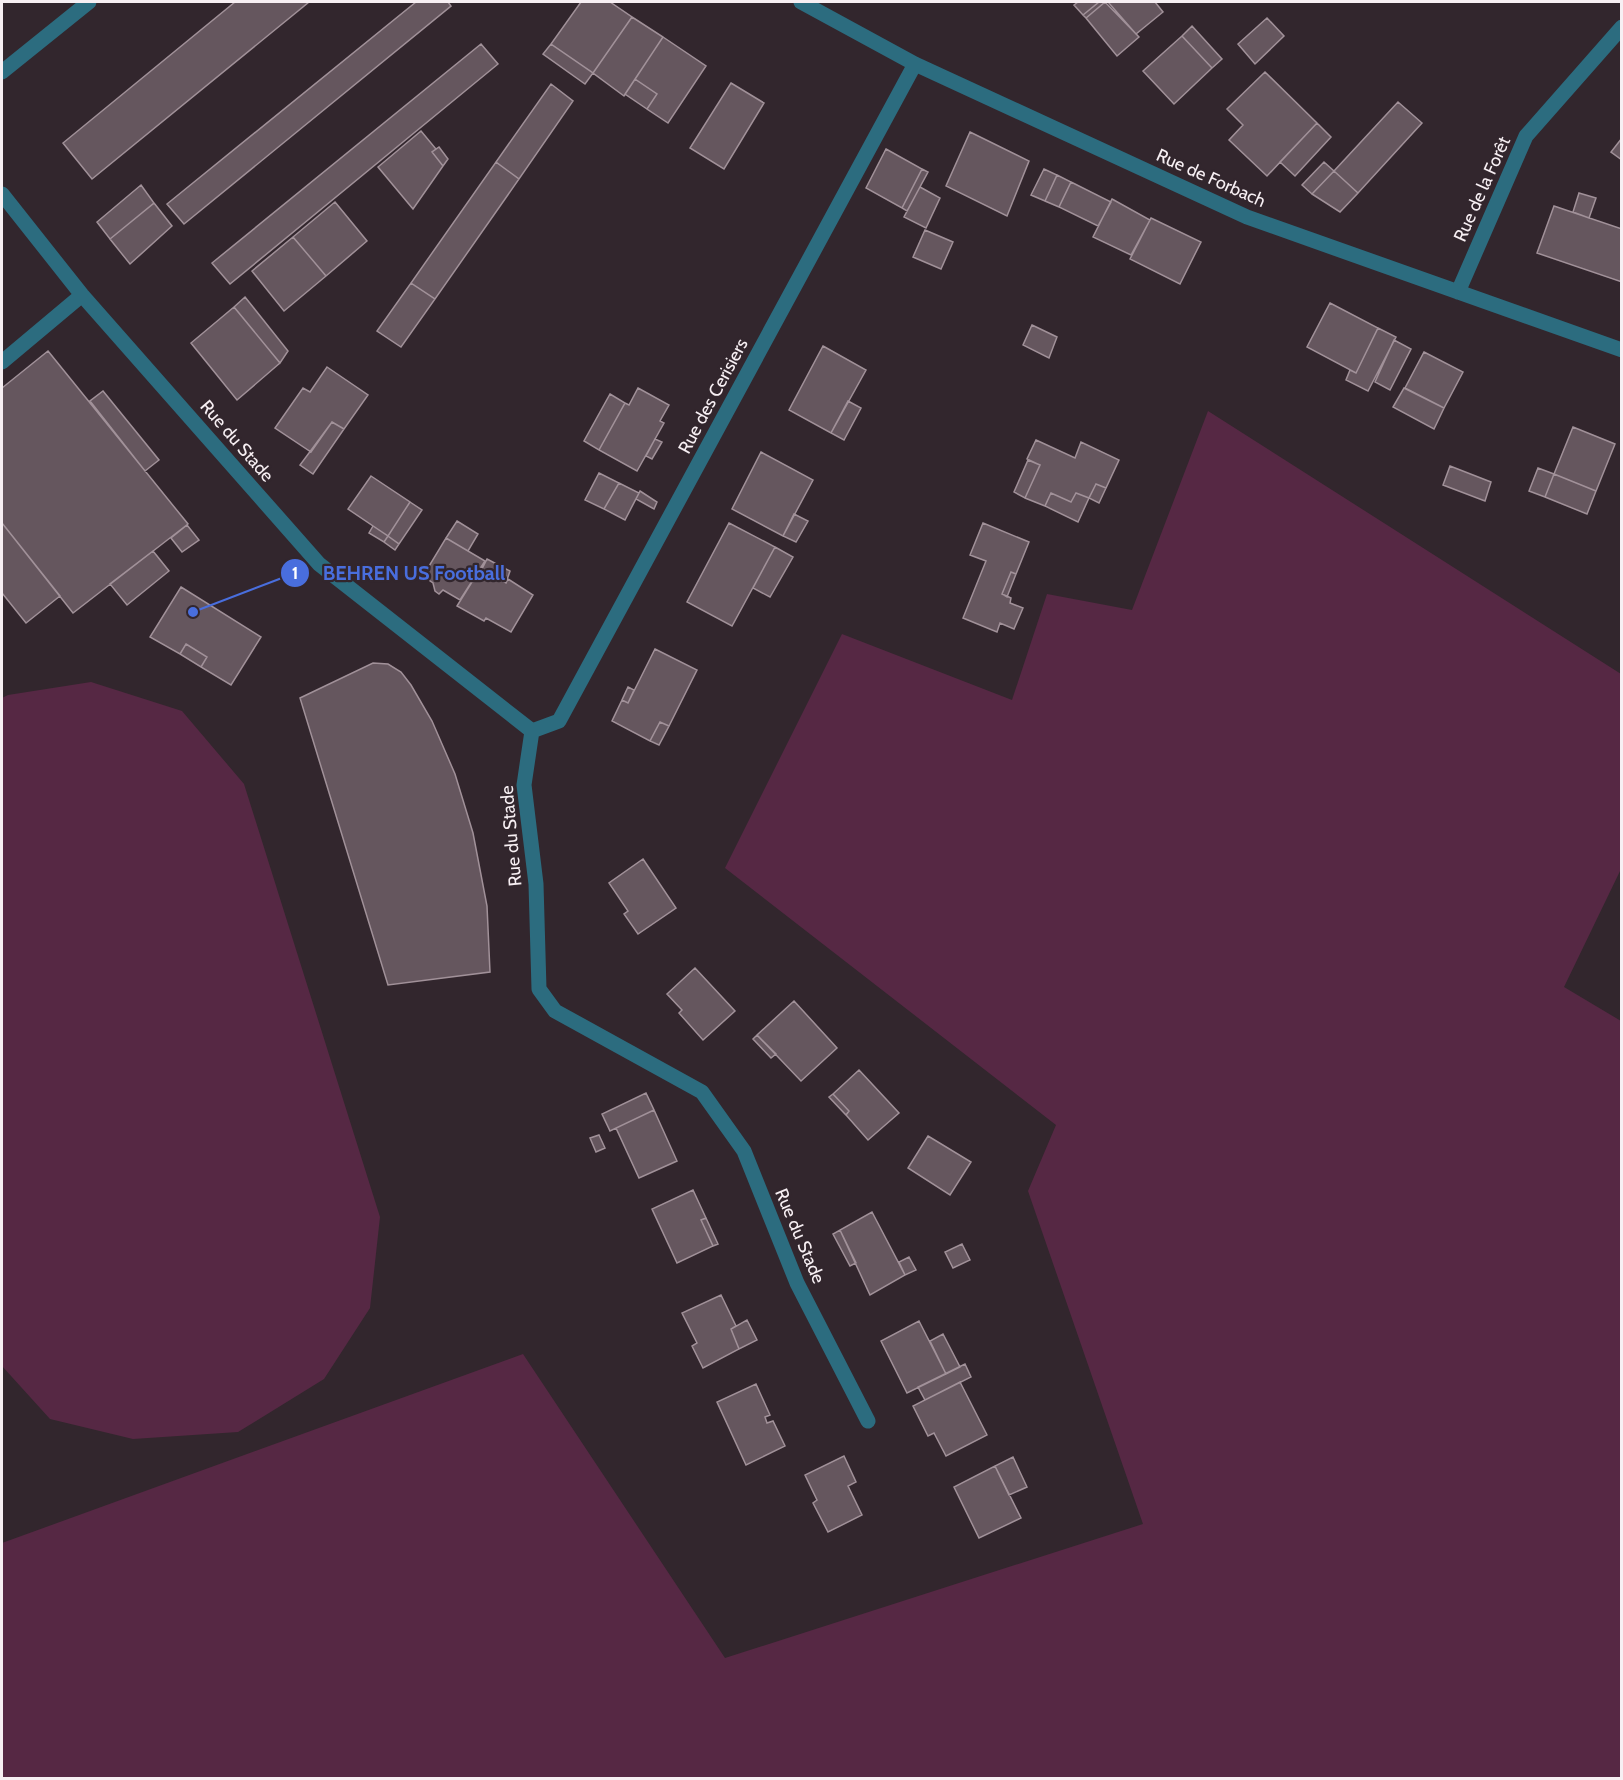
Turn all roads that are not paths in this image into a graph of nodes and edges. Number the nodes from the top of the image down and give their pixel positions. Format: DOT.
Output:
graph roads {
  1 [pos="89,2"];
  2 [pos="801,2"];
  3 [pos="1622,27"];
  4 [pos="915,64"];
  5 [pos="2,72"];
  6 [pos="2,194"];
  7 [pos="1458,292"];
  8 [pos="82,295"];
  9 [pos="1622,350"];
  10 [pos="2,362"];
  11 [pos="532,730"];
  12 [pos="868,1421"];
  1 -- 5 [label="street"];
  2 -- 4 [label="street, Rue de Forbach"];
  3 -- 7 [label="street, Rue de la Forêt"];
  4 -- 7 [label="street, Rue de Forbach"];
  4 -- 11 [label="street, Rue des Cerisiers"];
  6 -- 8 [label="street, Rue du Stade"];
  7 -- 9 [label="street, Rue de Forbach"];
  8 -- 10 [label="street"];
  8 -- 11 [label="street, Rue du Stade"];
  11 -- 12 [label="street, Rue du Stade"];
}
